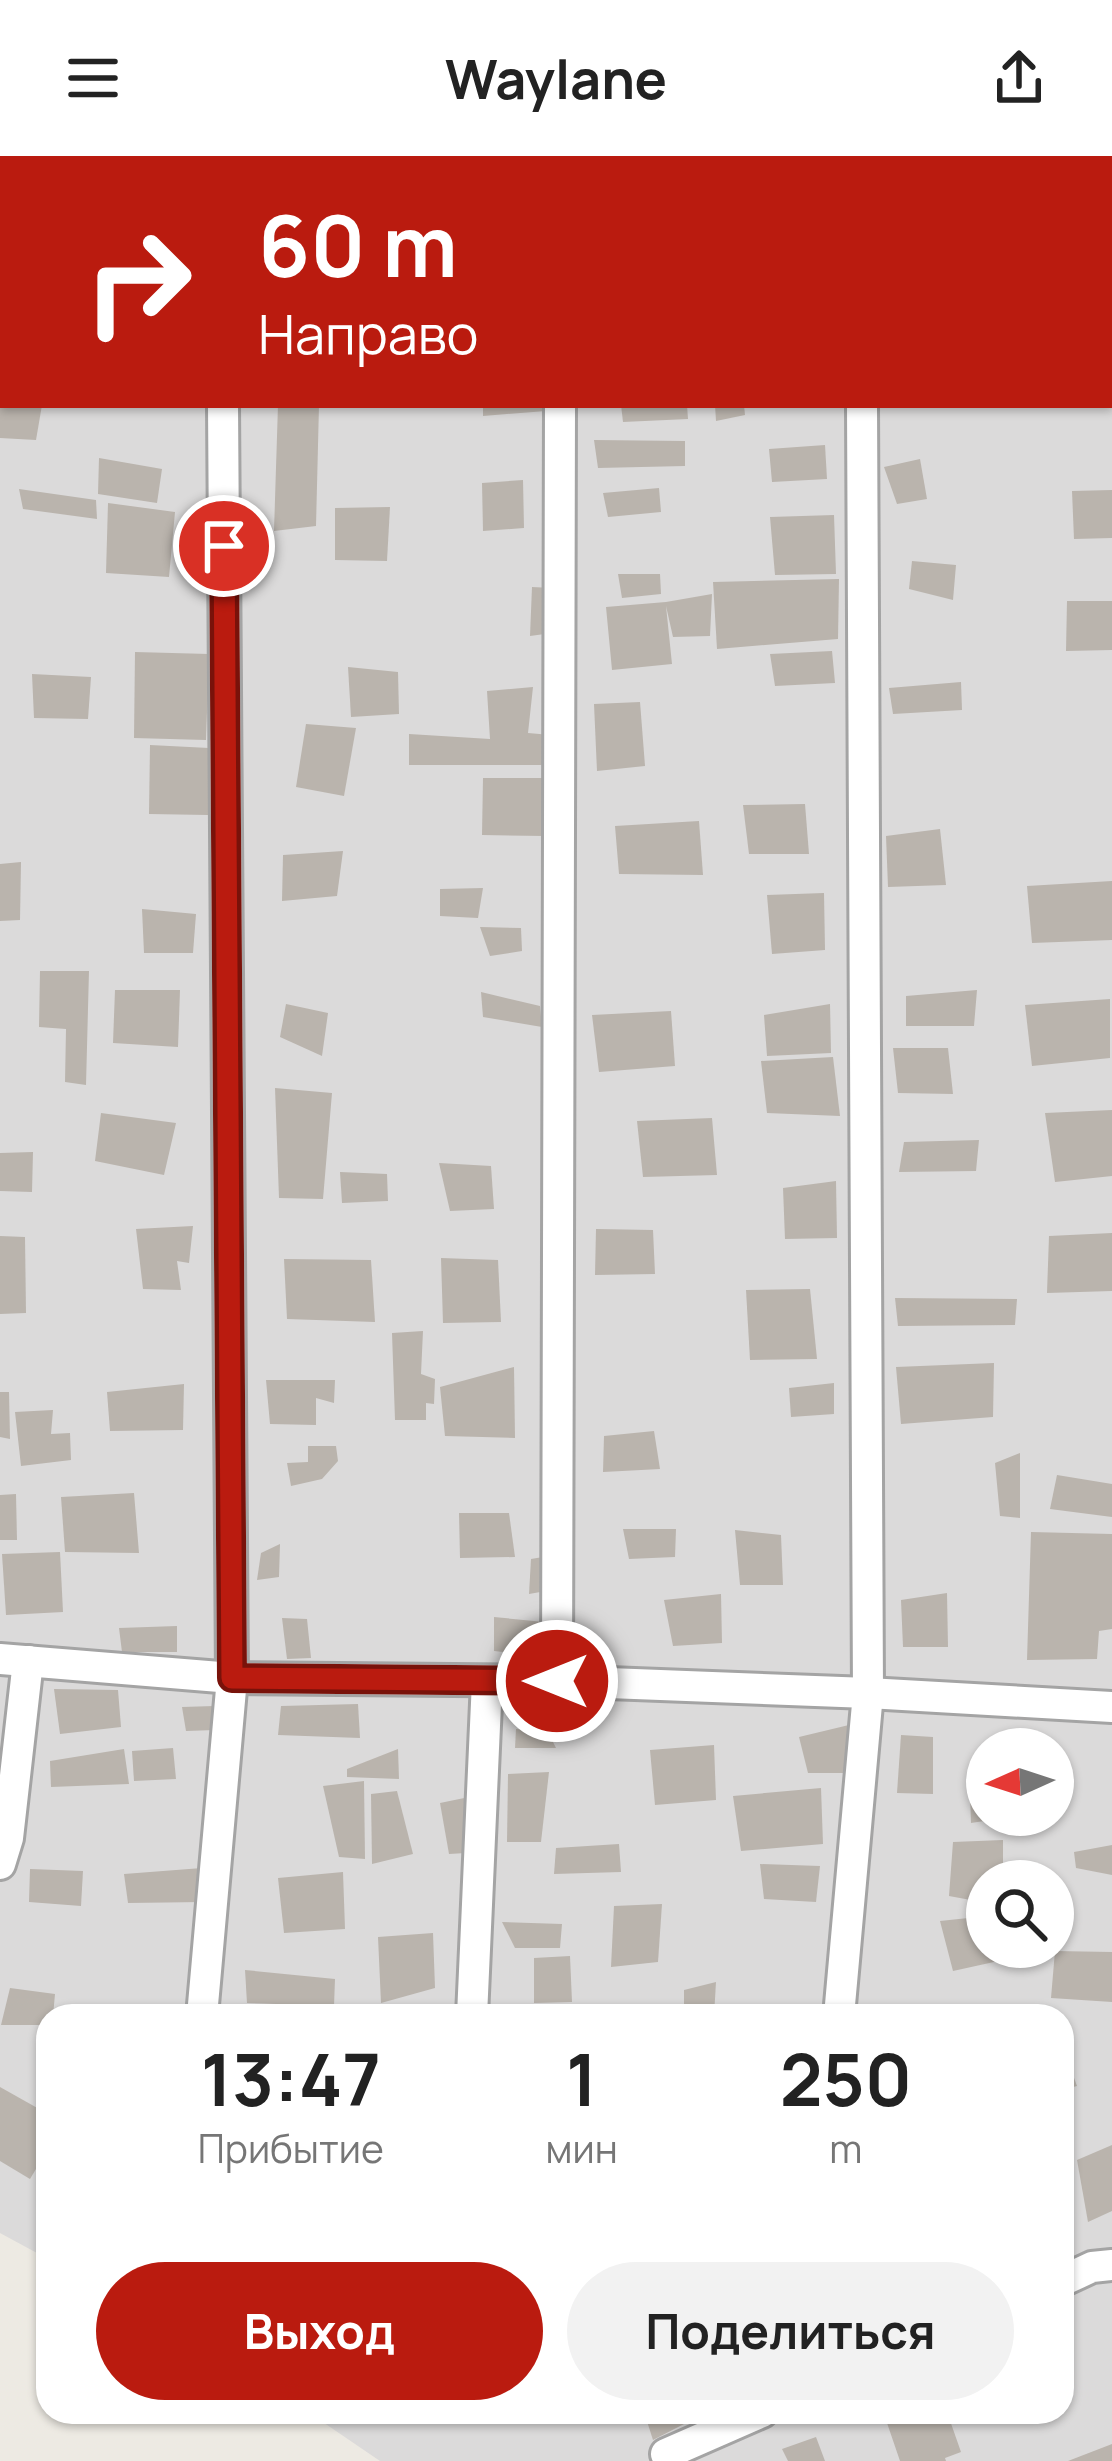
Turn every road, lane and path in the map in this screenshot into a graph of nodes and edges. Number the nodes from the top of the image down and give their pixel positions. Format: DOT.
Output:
graph roads {
  1 [pos="223,408"];
  2 [pos="560,408"];
  3 [pos="862,408"];
  4 [pos="14,1660"];
  5 [pos="232,1678"];
  6 [pos="487,1681"];
  7 [pos="557,1681"];
  8 [pos="868,1693"];
  9 [pos="1112,1708"];
  10 [pos="0,1864"];
  11 [pos="203,2004"];
  12 [pos="473,2004"];
  13 [pos="840,2004"];
  14 [pos="1112,2265"];
  15 [pos="1074,2275"];
  16 [pos="735,2424"];
  17 [pos="666,2454"];
  1 -- 5 [label="street"];
  2 -- 7 [label="street"];
  3 -- 8 [label="street"];
  4 -- 5 [label="street"];
  4 -- 10 [label="street"];
  5 -- 6 [label="street"];
  5 -- 11 [label="street"];
  6 -- 7 [label="street"];
  6 -- 12 [label="street"];
  7 -- 8 [label="street"];
  8 -- 9 [label="street"];
  8 -- 13 [label="street"];
  14 -- 15 [label="street"];
  16 -- 17 [label="street"];
}
